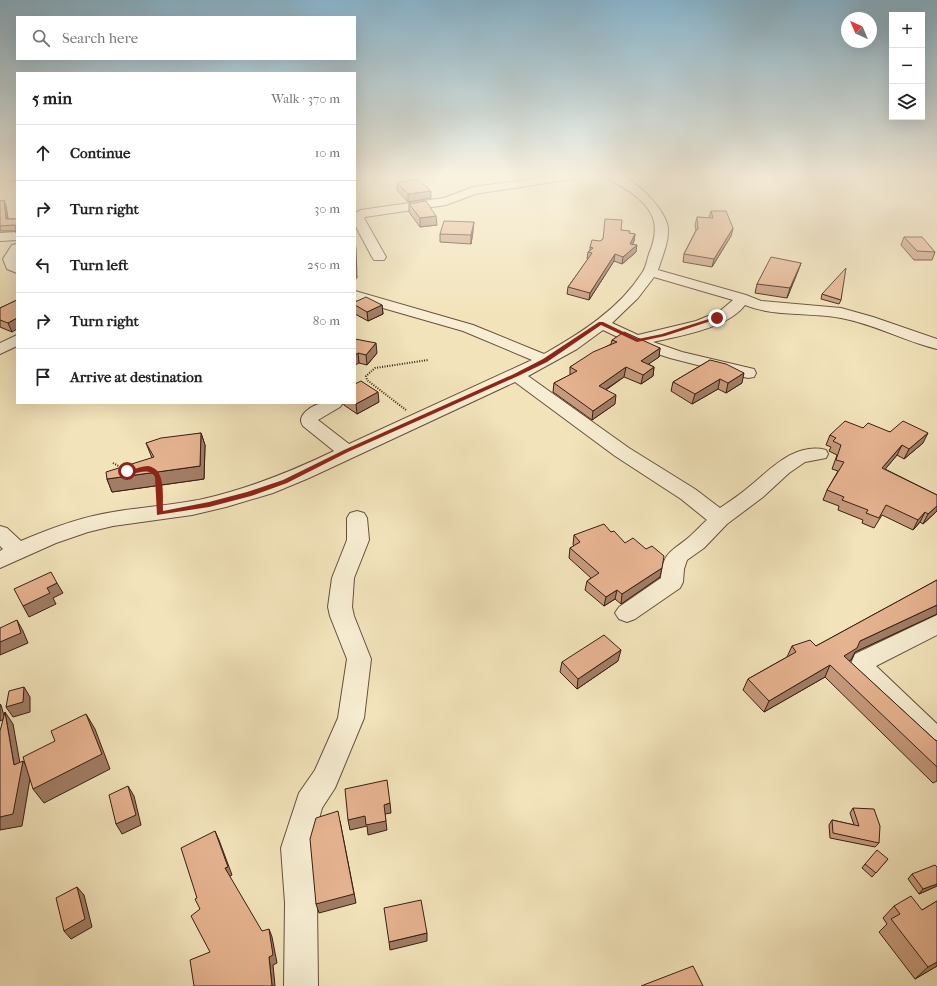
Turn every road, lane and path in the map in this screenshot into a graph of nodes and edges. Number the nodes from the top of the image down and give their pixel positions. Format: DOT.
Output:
graph roads {
  1 [pos="360,222"];
  2 [pos="660,222"];
  3 [pos="16,236"];
  4 [pos="0,237"];
  5 [pos="379,257"];
  6 [pos="650,272"];
  7 [pos="356,295"];
  8 [pos="741,298"];
  9 [pos="601,323"];
  10 [pos="637,340"];
  11 [pos="16,341"];
  12 [pos="937,344"];
  13 [pos="0,349"];
  14 [pos="428,360"];
  15 [pos="545,360"];
  16 [pos="748,373"];
  17 [pos="516,375"];
  18 [pos="332,404"];
  19 [pos="418,419"];
  20 [pos="346,451"];
  21 [pos="819,454"];
  22 [pos="113,463"];
  23 [pos="127,471"];
  24 [pos="158,477"];
  25 [pos="160,514"];
  26 [pos="357,518"];
  27 [pos="720,519"];
  28 [pos="0,533"];
  29 [pos="9,555"];
  30 [pos="627,613"];
  31 [pos="937,624"];
  32 [pos="937,741"];
  33 [pos="301,986"];
  1 -- 5 [label="street"];
  2 -- 6 [label="street"];
  3 -- 4 [label="street"];
  6 -- 8 [label="street"];
  6 -- 9 [label="street"];
  7 -- 15 [label="street"];
  8 -- 10 [label="street"];
  8 -- 12 [label="street"];
  9 -- 10 [label="street"];
  9 -- 15 [label="street"];
  10 -- 16 [label="street"];
  11 -- 13 [label="street"];
  14 -- 19 [label="path"];
  15 -- 17 [label="street"];
  17 -- 19 [label="street"];
  17 -- 27 [label="street"];
  18 -- 20 [label="street"];
  19 -- 20 [label="street"];
  20 -- 25 [label="street"];
  21 -- 27 [label="street"];
  22 -- 23 [label="path"];
  24 -- 25 [label="path"];
  25 -- 29 [label="street"];
  26 -- 33 [label="street"];
  27 -- 30 [label="street"];
  28 -- 29 [label="street"];
  31 -- 32 [label="street"];
}
